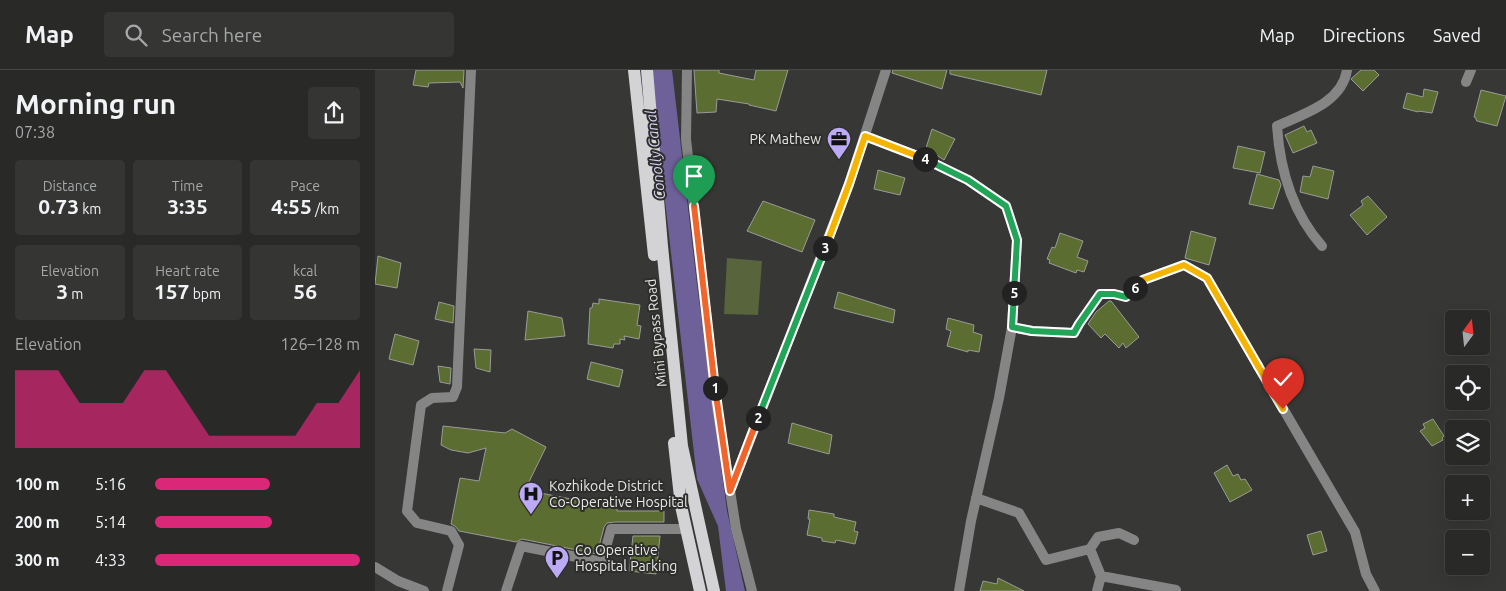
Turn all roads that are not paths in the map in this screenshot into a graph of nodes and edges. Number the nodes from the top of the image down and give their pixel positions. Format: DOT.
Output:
graph roads {
  1 [pos="471,70"];
  2 [pos="634,70"];
  3 [pos="647,70"];
  4 [pos="687,70"];
  5 [pos="886,70"];
  6 [pos="1347,70"];
  7 [pos="1471,70"];
  8 [pos="1466,82"];
  9 [pos="865,136"];
  10 [pos="1322,246"];
  11 [pos="1012,327"];
  12 [pos="730,491"];
  13 [pos="976,498"];
  14 [pos="686,529"];
  15 [pos="1134,540"];
  16 [pos="1090,549"];
  17 [pos="375,567"];
  18 [pos="1101,576"];
  19 [pos="421,590"];
  20 [pos="1176,590"];
  21 [pos="447,591"];
  22 [pos="506,591"];
  23 [pos="700,591"];
  24 [pos="714,591"];
  25 [pos="752,591"];
  26 [pos="959,591"];
  27 [pos="1097,591"];
  28 [pos="1375,591"];
  1 -- 21 [label="street"];
  2 -- 14 [label="main road, Mini Bypass Road"];
  3 -- 24 [label="main road, Mini Bypass Road"];
  4 -- 12 [label="street"];
  5 -- 9 [label="street"];
  6 -- 10 [label="street"];
  7 -- 8 [label="street"];
  9 -- 11 [label="street"];
  9 -- 12 [label="street"];
  11 -- 13 [label="street"];
  11 -- 28 [label="street"];
  12 -- 25 [label="street"];
  13 -- 16 [label="street"];
  13 -- 26 [label="street"];
  14 -- 22 [label="street"];
  14 -- 23 [label="main road, Mini Bypass Road"];
  15 -- 16 [label="street"];
  16 -- 18 [label="street"];
  17 -- 19 [label="street"];
  18 -- 20 [label="street"];
  18 -- 27 [label="street"];
}
